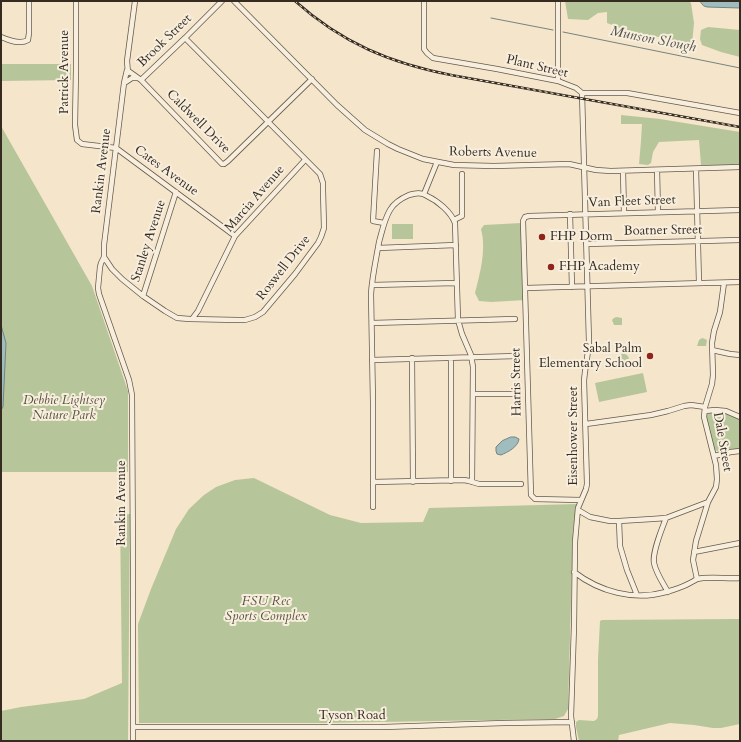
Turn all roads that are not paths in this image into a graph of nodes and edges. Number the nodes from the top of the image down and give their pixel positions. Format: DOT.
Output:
graph roads {
  1 [pos="29,1"];
  2 [pos="76,1"];
  3 [pos="135,1"];
  4 [pos="222,1"];
  5 [pos="234,1"];
  6 [pos="424,1"];
  7 [pos="558,1"];
  8 [pos="1,37"];
  9 [pos="185,38"];
  10 [pos="128,70"];
  11 [pos="139,79"];
  12 [pos="312,79"];
  13 [pos="558,81"];
  14 [pos="126,82"];
  15 [pos="124,87"];
  16 [pos="582,93"];
  17 [pos="740,113"];
  18 [pos="267,122"];
  19 [pos="78,142"];
  20 [pos="116,148"];
  21 [pos="378,151"];
  22 [pos="305,160"];
  23 [pos="437,162"];
  24 [pos="584,167"];
  25 [pos="740,167"];
  26 [pos="696,169"];
  27 [pos="596,170"];
  28 [pos="623,170"];
  29 [pos="657,170"];
  30 [pos="462,174"];
  31 [pos="584,178"];
  32 [pos="176,192"];
  33 [pos="424,194"];
  34 [pos="740,210"];
  35 [pos="697,211"];
  36 [pos="658,212"];
  37 [pos="624,213"];
  38 [pos="570,214"];
  39 [pos="585,214"];
  40 [pos="525,218"];
  41 [pos="454,220"];
  42 [pos="384,223"];
  43 [pos="235,236"];
  44 [pos="740,240"];
  45 [pos="698,241"];
  46 [pos="586,244"];
  47 [pos="456,245"];
  48 [pos="378,248"];
  49 [pos="104,257"];
  50 [pos="740,282"];
  51 [pos="456,283"];
  52 [pos="698,283"];
  53 [pos="724,283"];
  54 [pos="372,285"];
  55 [pos="588,286"];
  56 [pos="572,287"];
  57 [pos="526,288"];
  58 [pos="143,296"];
  59 [pos="192,319"];
  60 [pos="515,319"];
  61 [pos="458,320"];
  62 [pos="372,323"];
  63 [pos="712,350"];
  64 [pos="740,355"];
  65 [pos="517,356"];
  66 [pos="472,357"];
  67 [pos="412,358"];
  68 [pos="451,358"];
  69 [pos="372,360"];
  70 [pos="473,394"];
  71 [pos="518,394"];
  72 [pos="705,409"];
  73 [pos="740,418"];
  74 [pos="586,424"];
  75 [pos="740,451"];
  76 [pos="714,456"];
  77 [pos="451,481"];
  78 [pos="373,482"];
  79 [pos="412,482"];
  80 [pos="472,482"];
  81 [pos="521,484"];
  82 [pos="581,500"];
  83 [pos="708,502"];
  84 [pos="373,507"];
  85 [pos="578,510"];
  86 [pos="666,518"];
  87 [pos="619,521"];
  88 [pos="740,543"];
  89 [pos="694,552"];
  90 [pos="574,572"];
  91 [pos="740,578"];
  92 [pos="697,580"];
  93 [pos="668,592"];
  94 [pos="637,595"];
  95 [pos="572,722"];
  96 [pos="132,727"];
  97 [pos="132,741"];
  98 [pos="574,741"];
  1 -- 8 [label="street"];
  2 -- 19 [label="street, Patrick Avenue"];
  3 -- 10 [label="street, Rankin Avenue"];
  4 -- 9 [label="street, Brook Street"];
  5 -- 12 [label="street, Roberts Avenue"];
  6 -- 13 [label="street, Plant Street"];
  7 -- 13 [label="street"];
  9 -- 11 [label="street, Brook Street"];
  9 -- 18 [label="street, Roswell Drive"];
  10 -- 11 [label="street, Caldwell Drive"];
  10 -- 14 [label="street, Rankin Avenue"];
  10 -- 15 [label="street, Rankin Avenue"];
  11 -- 14 [label="street"];
  11 -- 18 [label="street, Caldwell Drive"];
  12 -- 18 [label="street, Caldwell Drive"];
  12 -- 23 [label="street, Roberts Avenue"];
  13 -- 16 [label="street, Plant Street"];
  14 -- 15 [label="street, Rankin Avenue"];
  15 -- 20 [label="street, Rankin Avenue"];
  16 -- 17 [label="street, Plant Street"];
  16 -- 24 [label="street, Eisenhower Street"];
  18 -- 22 [label="street, Roswell Drive"];
  19 -- 20 [label="street, Cates Avenue"];
  20 -- 32 [label="street, Cates Avenue"];
  20 -- 49 [label="street, Rankin Avenue"];
  21 -- 42 [label="street"];
  22 -- 43 [label="street, Marcia Avenue"];
  22 -- 59 [label="street, Roswell Drive"];
  23 -- 24 [label="street, Roberts Avenue"];
  23 -- 33 [label="street"];
  24 -- 27 [label="street, Roberts Avenue"];
  24 -- 31 [label="street, Eisenhower Street"];
  25 -- 26 [label="street, Roberts Avenue"];
  26 -- 29 [label="street, Roberts Avenue"];
  26 -- 35 [label="street"];
  27 -- 28 [label="street, Roberts Avenue"];
  27 -- 31 [label="street"];
  28 -- 29 [label="street, Roberts Avenue"];
  28 -- 37 [label="street"];
  29 -- 36 [label="street"];
  30 -- 41 [label="street"];
  31 -- 39 [label="street, Eisenhower Street"];
  32 -- 43 [label="street, Cates Avenue"];
  32 -- 58 [label="street, Stanley Avenue"];
  33 -- 41 [label="street"];
  33 -- 42 [label="street"];
  34 -- 35 [label="street, Van Fleet Street"];
  35 -- 36 [label="street, Van Fleet Street"];
  35 -- 45 [label="street"];
  36 -- 37 [label="street, Van Fleet Street"];
  37 -- 39 [label="street, Van Fleet Street"];
  38 -- 39 [label="street, Van Fleet Street"];
  38 -- 40 [label="street, Van Fleet Street"];
  38 -- 56 [label="street"];
  39 -- 46 [label="street, Eisenhower Street"];
  40 -- 57 [label="street, Harris Street"];
  41 -- 47 [label="street"];
  42 -- 48 [label="street"];
  43 -- 59 [label="street, Marcia Avenue"];
  44 -- 45 [label="street, Boatner Street"];
  45 -- 46 [label="street, Boatner Street"];
  45 -- 52 [label="street"];
  46 -- 55 [label="street, Eisenhower Street"];
  47 -- 48 [label="street"];
  47 -- 51 [label="street"];
  48 -- 54 [label="street"];
  49 -- 58 [label="street, Roswell Drive"];
  49 -- 96 [label="street, Rankin Avenue"];
  50 -- 53 [label="street"];
  51 -- 54 [label="street"];
  51 -- 61 [label="street"];
  52 -- 53 [label="street"];
  52 -- 55 [label="street"];
  53 -- 63 [label="street, Dale Street"];
  54 -- 62 [label="street"];
  55 -- 56 [label="street"];
  55 -- 74 [label="street, Eisenhower Street"];
  56 -- 57 [label="street"];
  57 -- 82 [label="street, Harris Street"];
  58 -- 59 [label="street, Roswell Drive"];
  60 -- 61 [label="street"];
  61 -- 62 [label="street"];
  61 -- 66 [label="street"];
  62 -- 69 [label="street"];
  63 -- 64 [label="street"];
  63 -- 72 [label="street, Dale Street"];
  65 -- 66 [label="street"];
  66 -- 68 [label="street"];
  66 -- 70 [label="street"];
  67 -- 68 [label="street"];
  67 -- 69 [label="street"];
  67 -- 79 [label="street"];
  68 -- 77 [label="street"];
  69 -- 78 [label="street"];
  70 -- 71 [label="street"];
  70 -- 80 [label="street"];
  72 -- 73 [label="street"];
  72 -- 74 [label="street"];
  72 -- 76 [label="street, Dale Street"];
  74 -- 82 [label="street, Eisenhower Street"];
  75 -- 76 [label="street"];
  76 -- 83 [label="street, Dale Street"];
  77 -- 79 [label="street"];
  77 -- 80 [label="street"];
  78 -- 79 [label="street"];
  78 -- 84 [label="street"];
  80 -- 81 [label="street"];
  82 -- 85 [label="street, Eisenhower Street"];
  83 -- 86 [label="street"];
  83 -- 89 [label="street, Dale Street"];
  85 -- 87 [label="street"];
  85 -- 90 [label="street, Eisenhower Street"];
  86 -- 87 [label="street"];
  86 -- 93 [label="street"];
  87 -- 94 [label="street"];
  88 -- 89 [label="street"];
  89 -- 92 [label="street, Dale Street"];
  90 -- 94 [label="street"];
  90 -- 95 [label="street, Eisenhower Street"];
  91 -- 92 [label="street"];
  92 -- 93 [label="street"];
  93 -- 94 [label="street"];
  95 -- 96 [label="street, Tyson Road"];
  95 -- 98 [label="street, Eisenhower Street"];
  96 -- 97 [label="street, Rankin Avenue"];
}
